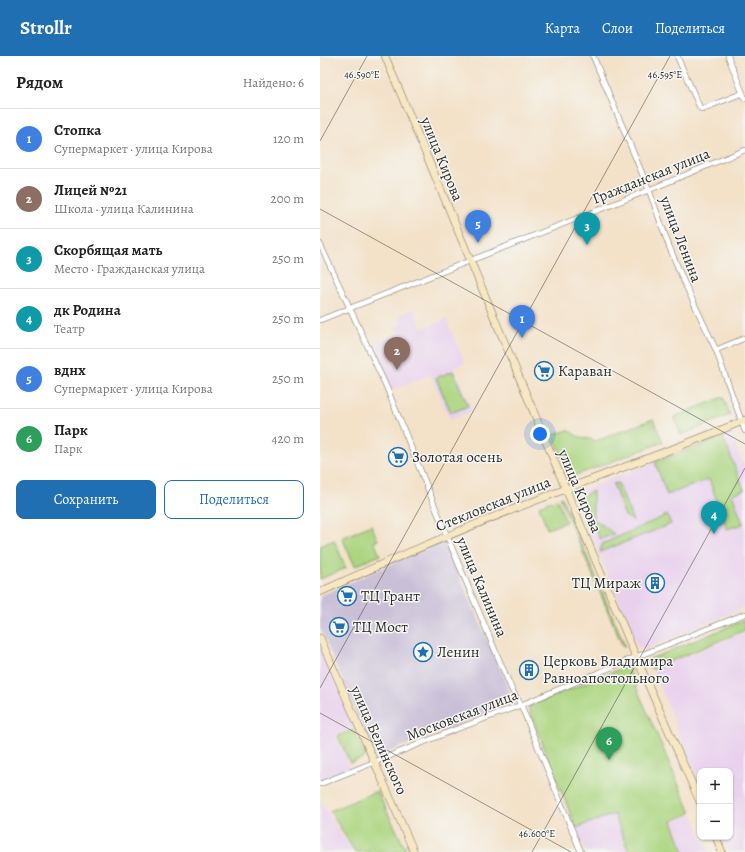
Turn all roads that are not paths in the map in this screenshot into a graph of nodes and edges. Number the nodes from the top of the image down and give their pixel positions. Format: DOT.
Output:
graph roads {
  1 [pos="385,56"];
  2 [pos="594,56"];
  3 [pos="676,56"];
  4 [pos="728,56"];
  5 [pos="743,93"];
  6 [pos="745,99"];
  7 [pos="745,150"];
  8 [pos="650,190"];
  9 [pos="320,244"];
  10 [pos="471,261"];
  11 [pos="350,308"];
  12 [pos="320,320"];
  13 [pos="745,338"];
  14 [pos="716,350"];
  15 [pos="743,421"];
  16 [pos="745,431"];
  17 [pos="565,489"];
  18 [pos="447,537"];
  19 [pos="320,592"];
  20 [pos="745,614"];
  21 [pos="320,638"];
  22 [pos="636,657"];
  23 [pos="521,705"];
  24 [pos="374,762"];
  25 [pos="320,784"];
  26 [pos="697,795"];
  27 [pos="717,840"];
  28 [pos="414,852"];
  29 [pos="581,852"];
  30 [pos="722,852"];
  1 -- 10 [label="street, улица Кирова"];
  2 -- 8 [label="street, улица Ленина"];
  3 -- 5 [label="street"];
  4 -- 5 [label="street"];
  5 -- 6 [label="street"];
  7 -- 8 [label="street, Гражданская улица"];
  8 -- 10 [label="street, Гражданская улица"];
  8 -- 14 [label="street, улица Ленина"];
  9 -- 11 [label="street, улица Калинина"];
  10 -- 11 [label="street, Гражданская улица"];
  10 -- 17 [label="street, улица Кирова"];
  11 -- 12 [label="street, Гражданская улица"];
  11 -- 18 [label="street, улица Калинина"];
  13 -- 14 [label="street"];
  14 -- 15 [label="street, улица Ленина"];
  15 -- 16 [label="street, улица Ленина"];
  15 -- 17 [label="street, Стекловская улица"];
  17 -- 18 [label="street, Стекловская улица"];
  17 -- 22 [label="street, улица Кирова"];
  18 -- 19 [label="street, Стекловская улица"];
  18 -- 23 [label="street, улица Калинина"];
  20 -- 22 [label="street, Московская улица"];
  21 -- 24 [label="street, улица Белинского"];
  22 -- 23 [label="street, Московская улица"];
  22 -- 26 [label="street, улица Кирова"];
  23 -- 24 [label="street, Московская улица"];
  23 -- 29 [label="street, улица Калинина"];
  24 -- 25 [label="street, Московская улица"];
  24 -- 28 [label="street, улица Белинского"];
  27 -- 30 [label="street"];
}
